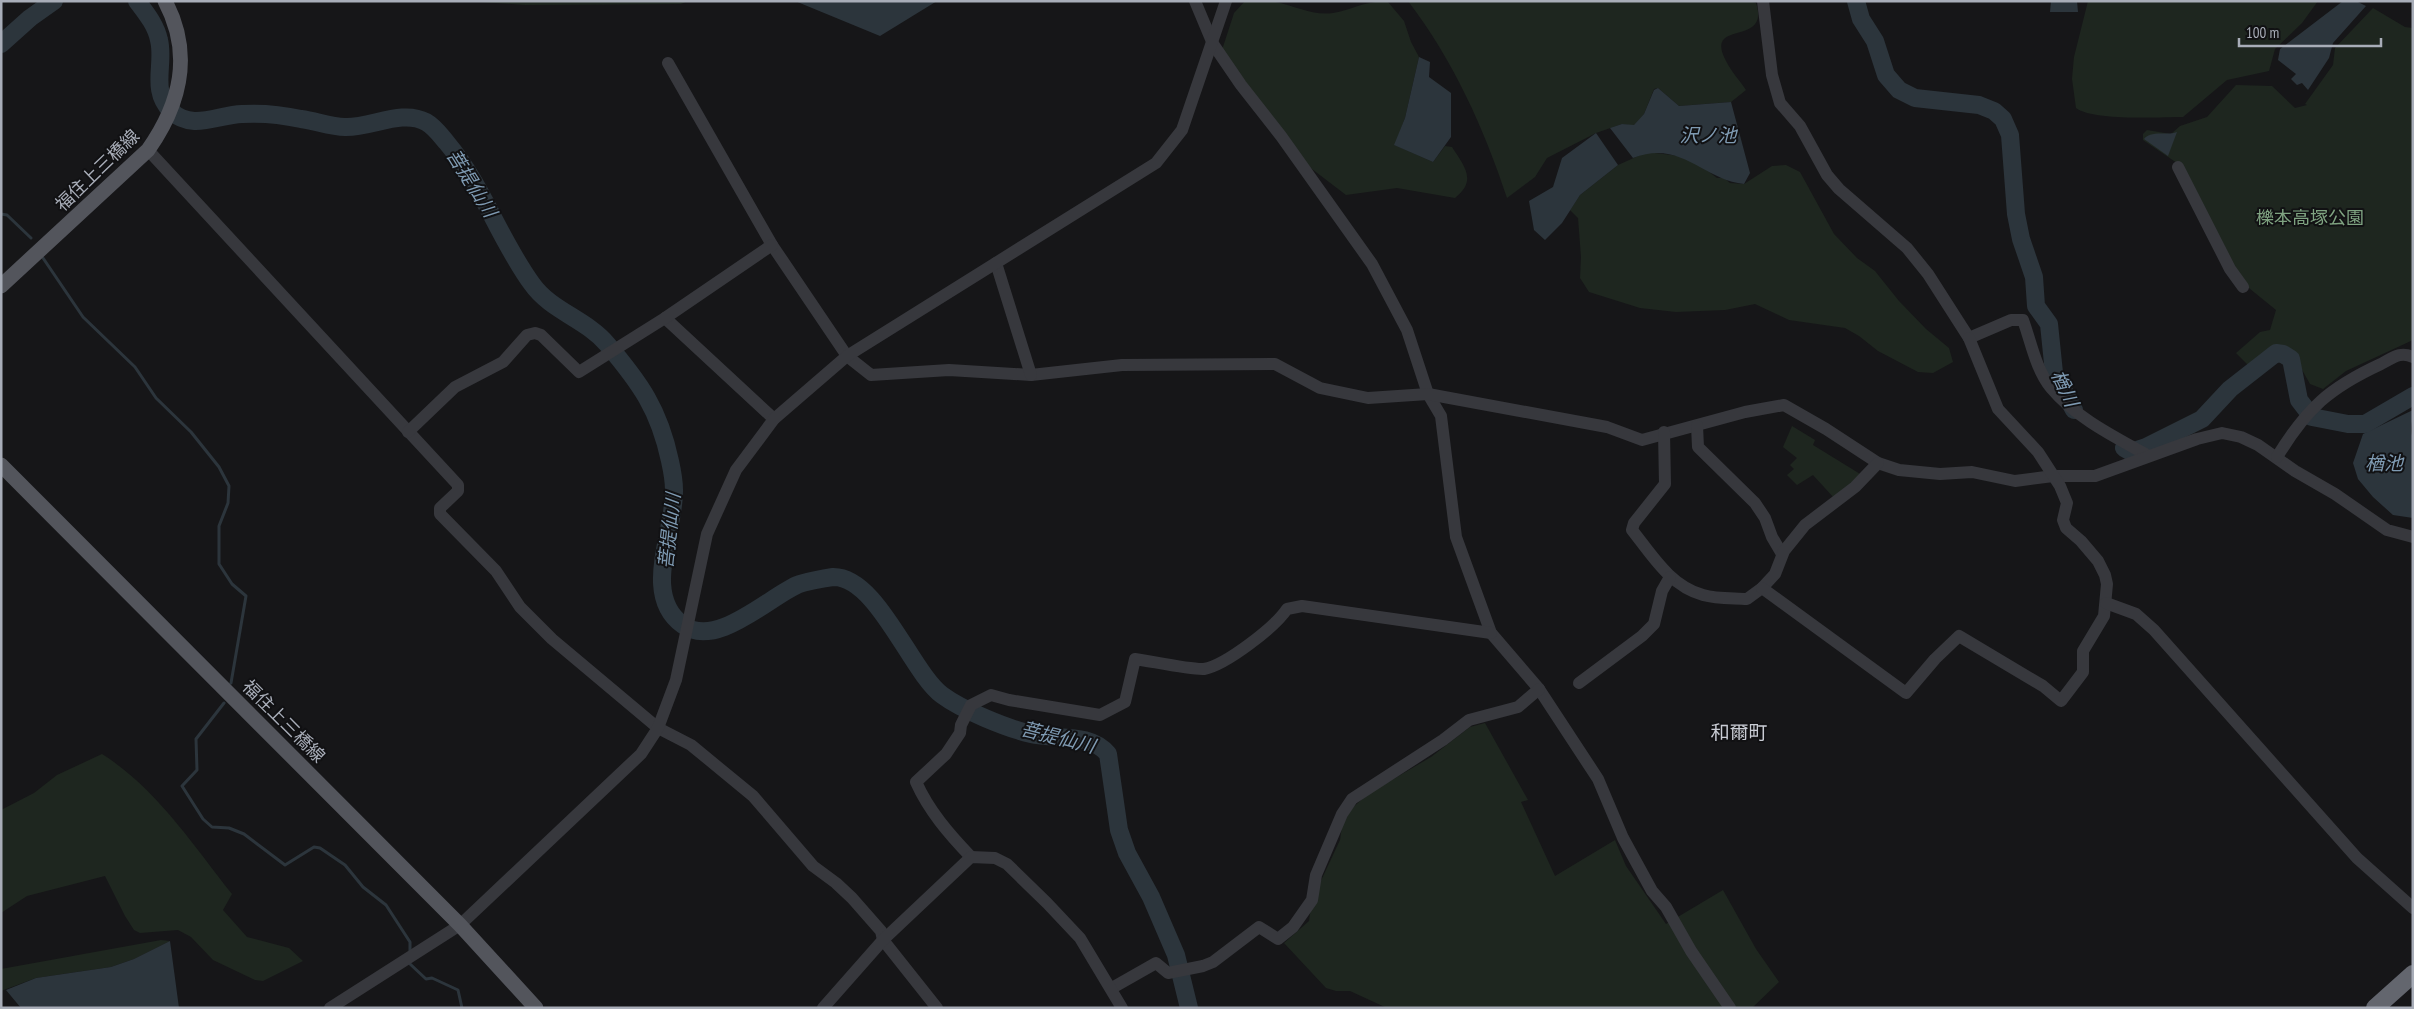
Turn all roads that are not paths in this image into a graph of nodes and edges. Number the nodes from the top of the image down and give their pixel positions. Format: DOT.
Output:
graph roads {
  1 [pos="165,1"];
  2 [pos="1195,1"];
  3 [pos="1226,1"];
  4 [pos="1763,1"];
  5 [pos="1213,44"];
  6 [pos="668,63"];
  7 [pos="148,150"];
  8 [pos="2178,167"];
  9 [pos="772,245"];
  10 [pos="996,263"];
  11 [pos="1,286"];
  12 [pos="2243,287"];
  13 [pos="666,318"];
  14 [pos="1969,338"];
  15 [pos="847,356"];
  16 [pos="2413,357"];
  17 [pos="1031,376"];
  18 [pos="1428,394"];
  19 [pos="774,419"];
  20 [pos="1697,426"];
  21 [pos="408,432"];
  22 [pos="1664,432"];
  23 [pos="2149,456"];
  24 [pos="2277,457"];
  25 [pos="1878,463"];
  26 [pos="1,465"];
  27 [pos="2053,476"];
  28 [pos="2413,537"];
  29 [pos="1782,554"];
  30 [pos="1670,577"];
  31 [pos="1762,588"];
  32 [pos="2106,603"];
  33 [pos="1491,632"];
  34 [pos="1579,683"];
  35 [pos="1539,688"];
  36 [pos="658,728"];
  37 [pos="971,857"];
  38 [pos="2413,908"];
  39 [pos="460,925"];
  40 [pos="883,940"];
  41 [pos="2413,974"];
  42 [pos="1112,988"];
  43 [pos="330,1008"];
  44 [pos="536,1008"];
  45 [pos="824,1008"];
  46 [pos="937,1008"];
  47 [pos="1122,1008"];
  48 [pos="1730,1008"];
  49 [pos="2375,1008"];
  1 -- 7 [label="main road, 福住上三橋線"];
  2 -- 5 [label="street"];
  3 -- 5 [label="street"];
  4 -- 14 [label="street"];
  5 -- 10 [label="street"];
  5 -- 18 [label="street"];
  6 -- 9 [label="street"];
  7 -- 11 [label="main road, 福住上三橋線"];
  7 -- 21 [label="street"];
  8 -- 12 [label="street"];
  9 -- 13 [label="street"];
  9 -- 15 [label="street"];
  10 -- 15 [label="street"];
  10 -- 17 [label="street"];
  13 -- 19 [label="street"];
  13 -- 21 [label="street"];
  14 -- 23 [label="street"];
  14 -- 27 [label="street"];
  15 -- 17 [label="street"];
  15 -- 19 [label="street"];
  16 -- 24 [label="street"];
  17 -- 18 [label="street"];
  18 -- 22 [label="street"];
  18 -- 33 [label="street"];
  19 -- 36 [label="street"];
  20 -- 22 [label="street"];
  20 -- 25 [label="street"];
  20 -- 29 [label="street"];
  21 -- 36 [label="street"];
  22 -- 30 [label="street"];
  23 -- 24 [label="street"];
  23 -- 27 [label="street"];
  24 -- 28 [label="street"];
  25 -- 27 [label="street"];
  25 -- 29 [label="street"];
  26 -- 39 [label="main road, 福住上三橋線"];
  27 -- 32 [label="street"];
  29 -- 31 [label="street"];
  30 -- 31 [label="street"];
  30 -- 34 [label="street"];
  31 -- 32 [label="street"];
  32 -- 38 [label="street"];
  33 -- 35 [label="street"];
  33 -- 37 [label="street"];
  35 -- 42 [label="street"];
  35 -- 48 [label="street"];
  36 -- 39 [label="street"];
  36 -- 40 [label="street"];
  37 -- 40 [label="street"];
  37 -- 42 [label="street"];
  39 -- 43 [label="street"];
  39 -- 44 [label="main road, 福住上三橋線"];
  40 -- 45 [label="street"];
  40 -- 46 [label="street"];
  41 -- 49 [label="highway"];
  42 -- 47 [label="street"];
}
